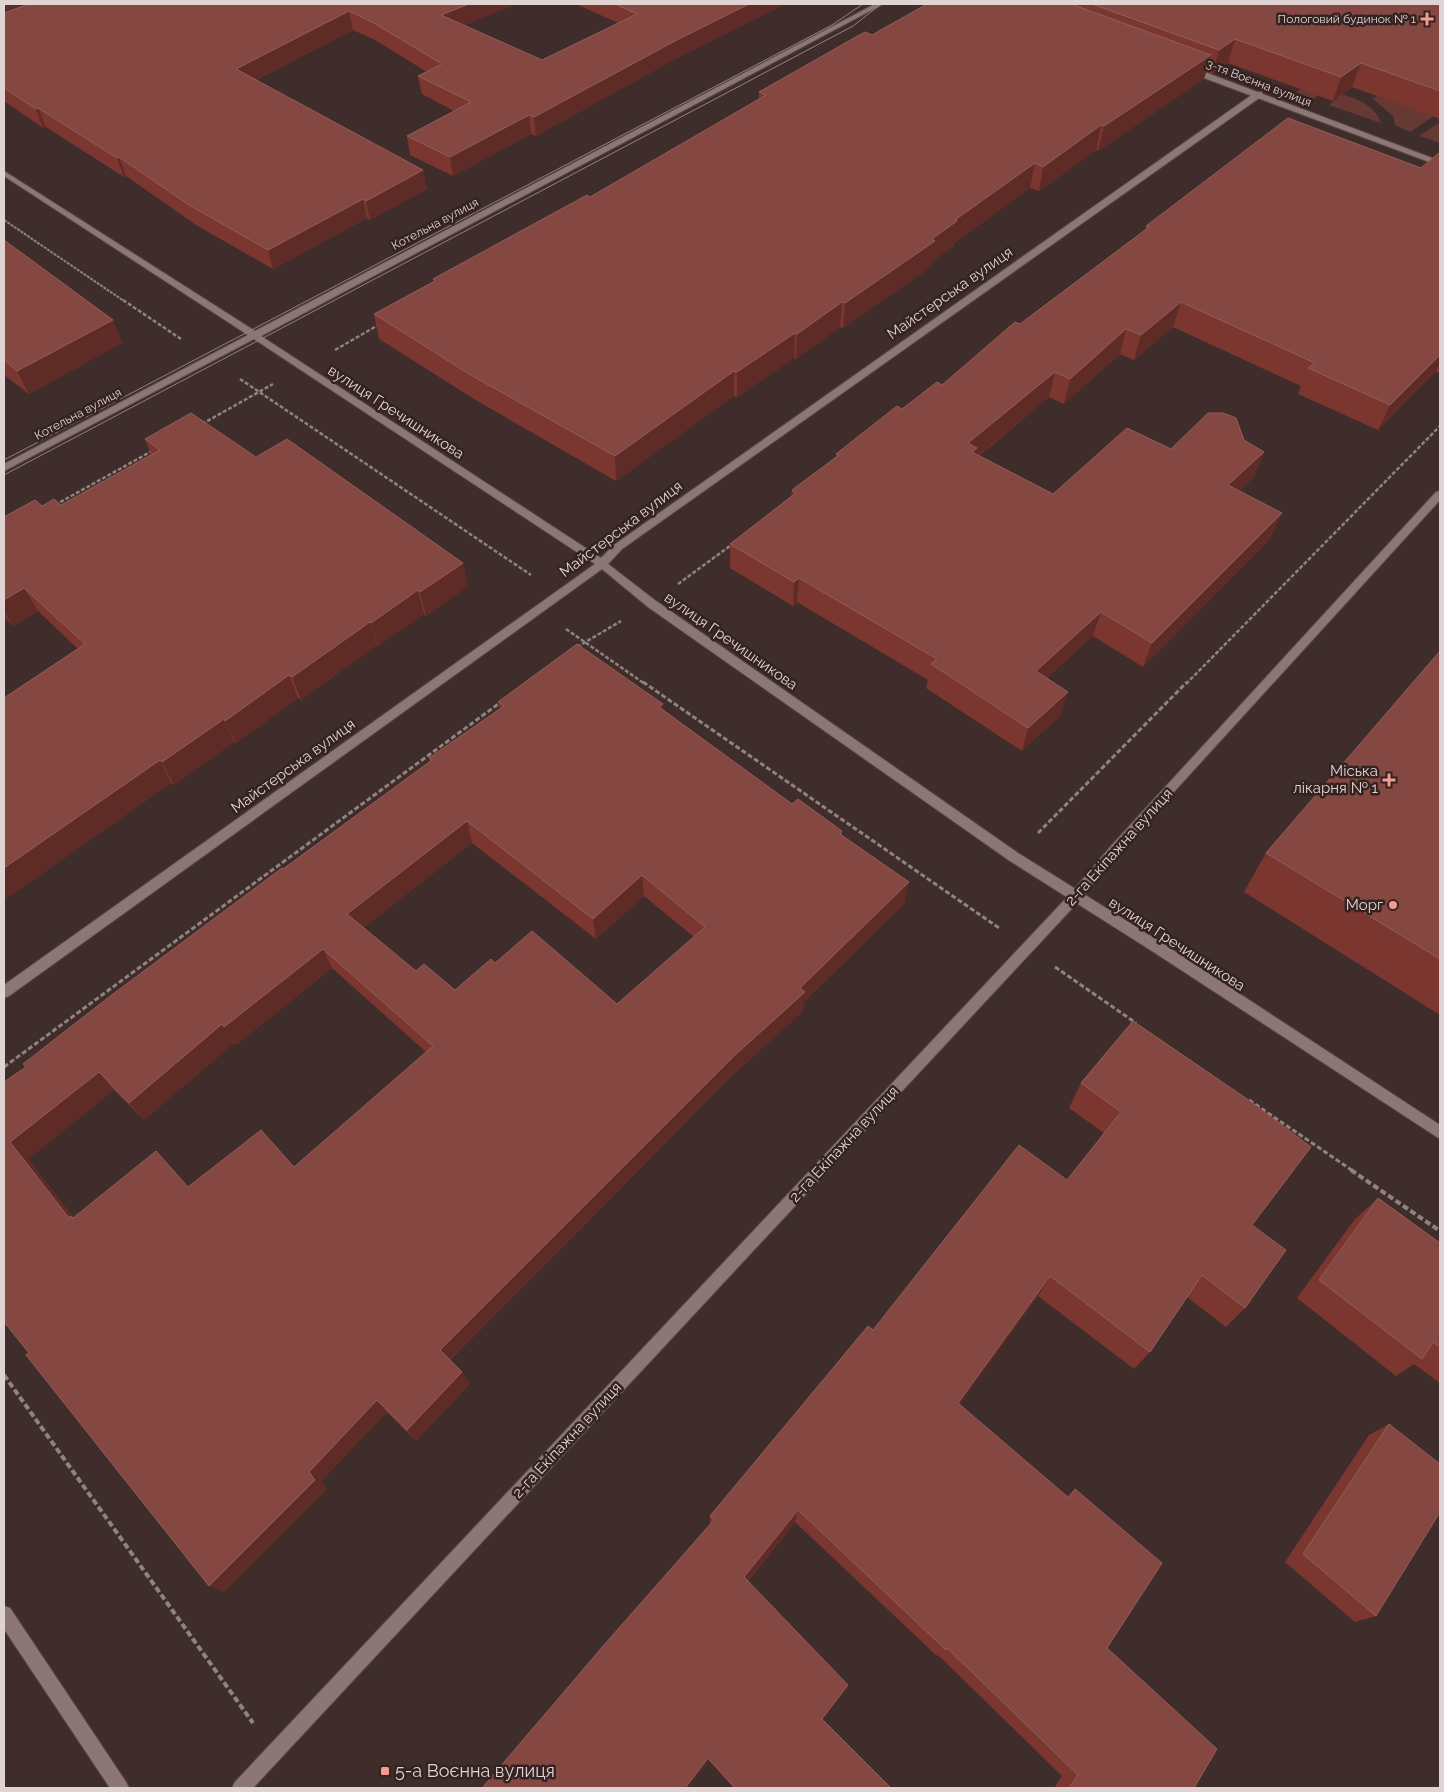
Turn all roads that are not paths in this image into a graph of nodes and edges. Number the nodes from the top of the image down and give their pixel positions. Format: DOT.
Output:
graph roads {
  1 [pos="880,4"];
  2 [pos="1178,65"];
  3 [pos="1258,94"];
  4 [pos="1440,164"];
  5 [pos="4,173"];
  6 [pos="253,334"];
  7 [pos="4,468"];
  8 [pos="1440,494"];
  9 [pos="602,564"];
  10 [pos="1075,897"];
  11 [pos="4,992"];
  12 [pos="1440,1133"];
  13 [pos="4,1614"];
  14 [pos="120,1788"];
  15 [pos="241,1788"];
  1 -- 6 [label="street, Котельна вулиця"];
  2 -- 3 [label="street, 3-тя Воєнна вулиця"];
  3 -- 4 [label="street, 3-тя Воєнна вулиця"];
  3 -- 9 [label="street, Майстерська вулиця"];
  5 -- 6 [label="street, вулиця Гречишникова"];
  6 -- 7 [label="street, Котельна вулиця"];
  6 -- 9 [label="street, вулиця Гречишникова"];
  8 -- 10 [label="street, 2-га Екіпажна вулиця"];
  9 -- 10 [label="street, вулиця Гречишникова"];
  9 -- 11 [label="street, Майстерська вулиця"];
  10 -- 12 [label="street, вулиця Гречишникова"];
  10 -- 15 [label="street, 2-га Екіпажна вулиця"];
  13 -- 14 [label="street"];
}
